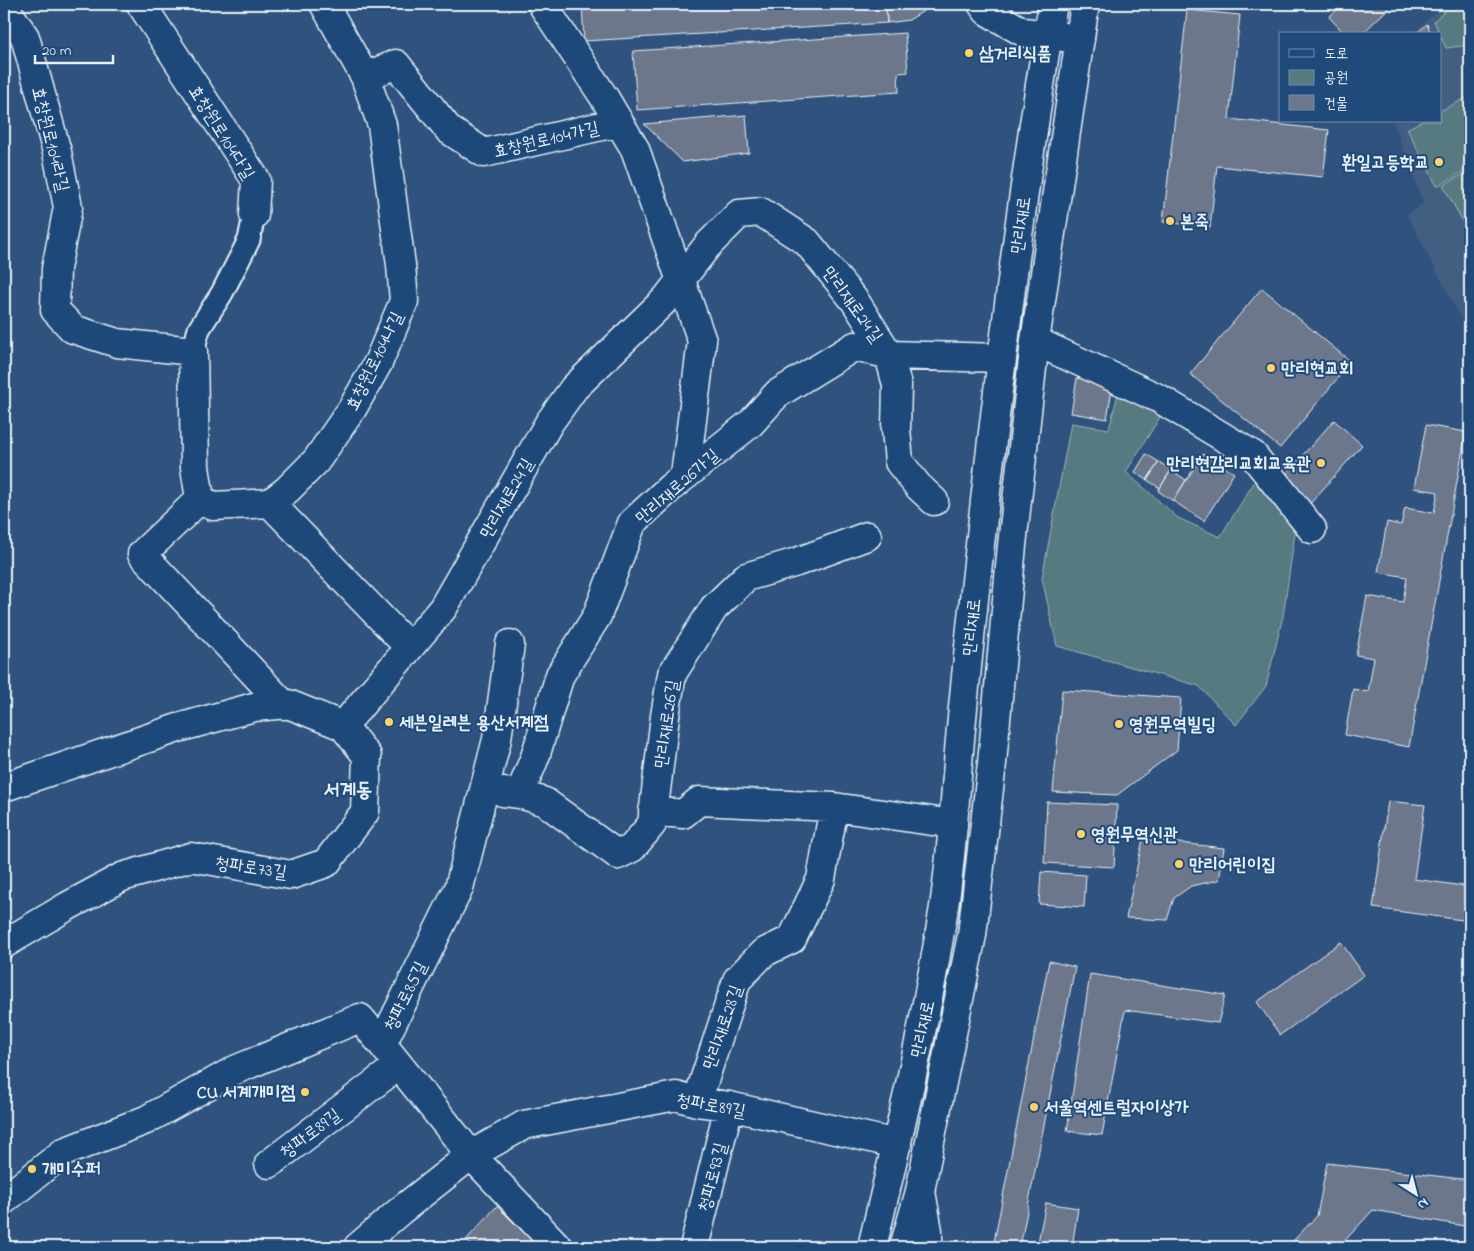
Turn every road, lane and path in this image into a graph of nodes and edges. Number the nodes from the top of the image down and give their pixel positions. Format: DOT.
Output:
graph roads {
  1 [pos="141,4"];
  2 [pos="324,4"];
  3 [pos="542,4"];
  4 [pos="982,4"];
  5 [pos="1053,4"];
  6 [pos="1086,4"];
  7 [pos="4,6"];
  8 [pos="1048,35"];
  9 [pos="1080,39"];
  10 [pos="365,77"];
  11 [pos="619,122"];
  12 [pos="254,215"];
  13 [pos="674,289"];
  14 [pos="1035,341"];
  15 [pos="193,351"];
  16 [pos="889,355"];
  17 [pos="1002,358"];
  18 [pos="686,475"];
  19 [pos="200,499"];
  20 [pos="934,501"];
  21 [pos="270,503"];
  22 [pos="1312,529"];
  23 [pos="867,536"];
  24 [pos="510,644"];
  25 [pos="409,648"];
  26 [pos="284,704"];
  27 [pos="343,726"];
  28 [pos="4,787"];
  29 [pos="484,789"];
  30 [pos="520,794"];
  31 [pos="834,807"];
  32 [pos="653,811"];
  33 [pos="953,824"];
  34 [pos="4,944"];
  35 [pos="382,1044"];
  36 [pos="399,1065"];
  37 [pos="697,1102"];
  38 [pos="729,1106"];
  39 [pos="897,1144"];
  40 [pos="472,1155"];
  41 [pos="269,1164"];
  42 [pos="920,1191"];
  43 [pos="4,1200"];
  44 [pos="358,1247"];
  45 [pos="558,1247"];
  46 [pos="694,1247"];
  47 [pos="872,1247"];
  48 [pos="890,1247"];
  49 [pos="904,1247"];
  50 [pos="928,1247"];
  1 -- 12 [label="street, 효창원로104다길"];
  2 -- 10 [label="street, 효창원로104나길"];
  3 -- 11 [label="street, 효창원로104가길"];
  4 -- 8 [label="street"];
  5 -- 8 [label="street, 만리재로"];
  6 -- 9 [label="street, 만리재로"];
  7 -- 15 [label="street, 효창원로104라길"];
  8 -- 9 [label="street"];
  8 -- 17 [label="street, 만리재로"];
  9 -- 14 [label="street, 만리재로"];
  10 -- 11 [label="street, 효창원로104가길"];
  10 -- 21 [label="street, 효창원로104나길"];
  11 -- 13 [label="street, 효창원로104가길"];
  12 -- 15 [label="street, 효창원로104다길"];
  13 -- 16 [label="street, 만리재로24길"];
  13 -- 18 [label="street"];
  13 -- 25 [label="street, 만리재로24길"];
  14 -- 22 [label="street"];
  14 -- 42 [label="street, 만리재로"];
  15 -- 19 [label="street, 효창원로104다길"];
  16 -- 17 [label="street, 만리재로24길"];
  16 -- 18 [label="street, 만리재로26가길"];
  16 -- 20 [label="street, 만리재로24길"];
  17 -- 33 [label="street, 만리재로"];
  18 -- 30 [label="street, 만리재로26가길"];
  19 -- 21 [label="street"];
  19 -- 26 [label="street, 청파로73길"];
  21 -- 25 [label="street"];
  23 -- 32 [label="street, 만리재로26길"];
  24 -- 29 [label="street, 청파로85길"];
  25 -- 27 [label="street, 만리재로24길"];
  26 -- 27 [label="street, 청파로73길"];
  26 -- 28 [label="street, 청파로73길"];
  27 -- 34 [label="street, 청파로73길"];
  29 -- 30 [label="street, 만리재로26길"];
  29 -- 35 [label="street, 청파로85길"];
  30 -- 32 [label="street, 만리재로26길"];
  31 -- 32 [label="street"];
  31 -- 33 [label="street"];
  31 -- 37 [label="street, 만리재로28길"];
  33 -- 39 [label="street, 만리재로"];
  35 -- 36 [label="street"];
  35 -- 43 [label="street, 청파로85길"];
  36 -- 40 [label="street"];
  36 -- 41 [label="street, 청파로89길"];
  37 -- 38 [label="street, 청파로89길"];
  37 -- 40 [label="street, 청파로89길"];
  38 -- 39 [label="street, 청파로89길"];
  38 -- 46 [label="street, 청파로93길"];
  39 -- 47 [label="street, 만리재로"];
  40 -- 44 [label="street, 청파로89길"];
  40 -- 45 [label="street"];
  42 -- 48 [label="street"];
  42 -- 49 [label="street, 만리재로"];
  42 -- 50 [label="street"];
}
